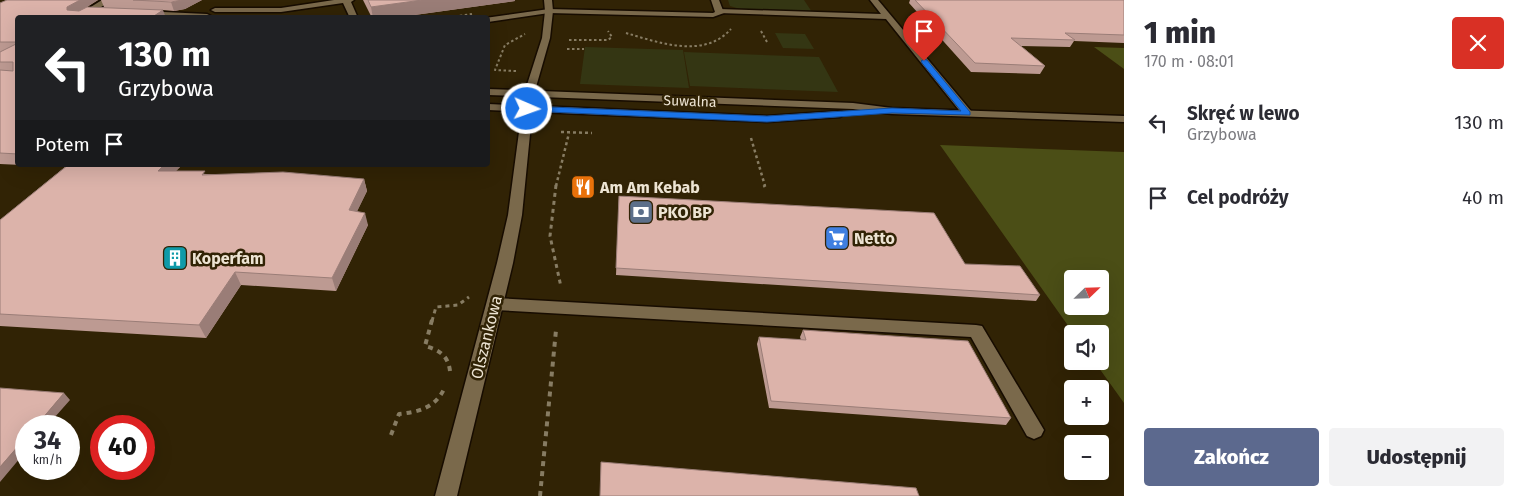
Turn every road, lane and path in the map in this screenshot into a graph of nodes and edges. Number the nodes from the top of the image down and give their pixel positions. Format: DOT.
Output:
graph roads {
  1 [pos="108,0"];
  2 [pos="232,0"];
  3 [pos="350,0"];
  4 [pos="548,0"];
  5 [pos="715,0"];
  6 [pos="874,0"];
  7 [pos="346,1"];
  8 [pos="216,10"];
  9 [pos="89,11"];
  10 [pos="549,11"];
  11 [pos="719,11"];
  12 [pos="108,12"];
  13 [pos="138,13"];
  14 [pos="522,14"];
  15 [pos="83,15"];
  16 [pos="172,15"];
  17 [pos="208,15"];
  18 [pos="353,15"];
  19 [pos="888,17"];
  20 [pos="490,19"];
  21 [pos="604,27"];
  22 [pos="733,28"];
  23 [pos="608,30"];
  24 [pos="612,30"];
  25 [pos="622,32"];
  26 [pos="569,40"];
  27 [pos="567,49"];
  28 [pos="584,49"];
  29 [pos="520,71"];
  30 [pos="490,92"];
  31 [pos="529,94"];
  32 [pos="490,107"];
  33 [pos="527,109"];
  34 [pos="892,110"];
  35 [pos="967,113"];
  36 [pos="1124,119"];
  37 [pos="754,149"];
  38 [pos="765,187"];
  39 [pos="471,289"];
  40 [pos="495,304"];
  41 [pos="1034,430"];
  42 [pos="391,435"];
  43 [pos="446,496"];
  1 -- 9 [label="street"];
  2 -- 8 [label="street"];
  3 -- 7 [label="street"];
  4 -- 10 [label="street"];
  5 -- 11 [label="street"];
  6 -- 19 [label="street"];
  7 -- 8 [label="street"];
  7 -- 18 [label="street"];
  8 -- 17 [label="street"];
  9 -- 12 [label="street"];
  9 -- 15 [label="street"];
  10 -- 11 [label="street"];
  10 -- 14 [label="street"];
  10 -- 31 [label="street"];
  11 -- 19 [label="street"];
  13 -- 16 [label="street"];
  14 -- 20 [label="street"];
  14 -- 29 [label="path"];
  19 -- 35 [label="street"];
  21 -- 23 [label="path"];
  22 -- 25 [label="path"];
  23 -- 24 [label="path"];
  23 -- 26 [label="path"];
  27 -- 28 [label="path"];
  30 -- 31 [label="street, Suwalna"];
  31 -- 33 [label="street, Olszankowa"];
  31 -- 34 [label="street, Suwalna"];
  32 -- 33 [label="street, Suwalna"];
  33 -- 34 [label="street, Suwalna"];
  33 -- 40 [label="street, Olszankowa"];
  34 -- 35 [label="street, Suwalna"];
  35 -- 36 [label="street, Suwalna"];
  37 -- 38 [label="path"];
  39 -- 42 [label="path"];
  40 -- 41 [label="street"];
  40 -- 43 [label="street, Olszankowa"];
}
